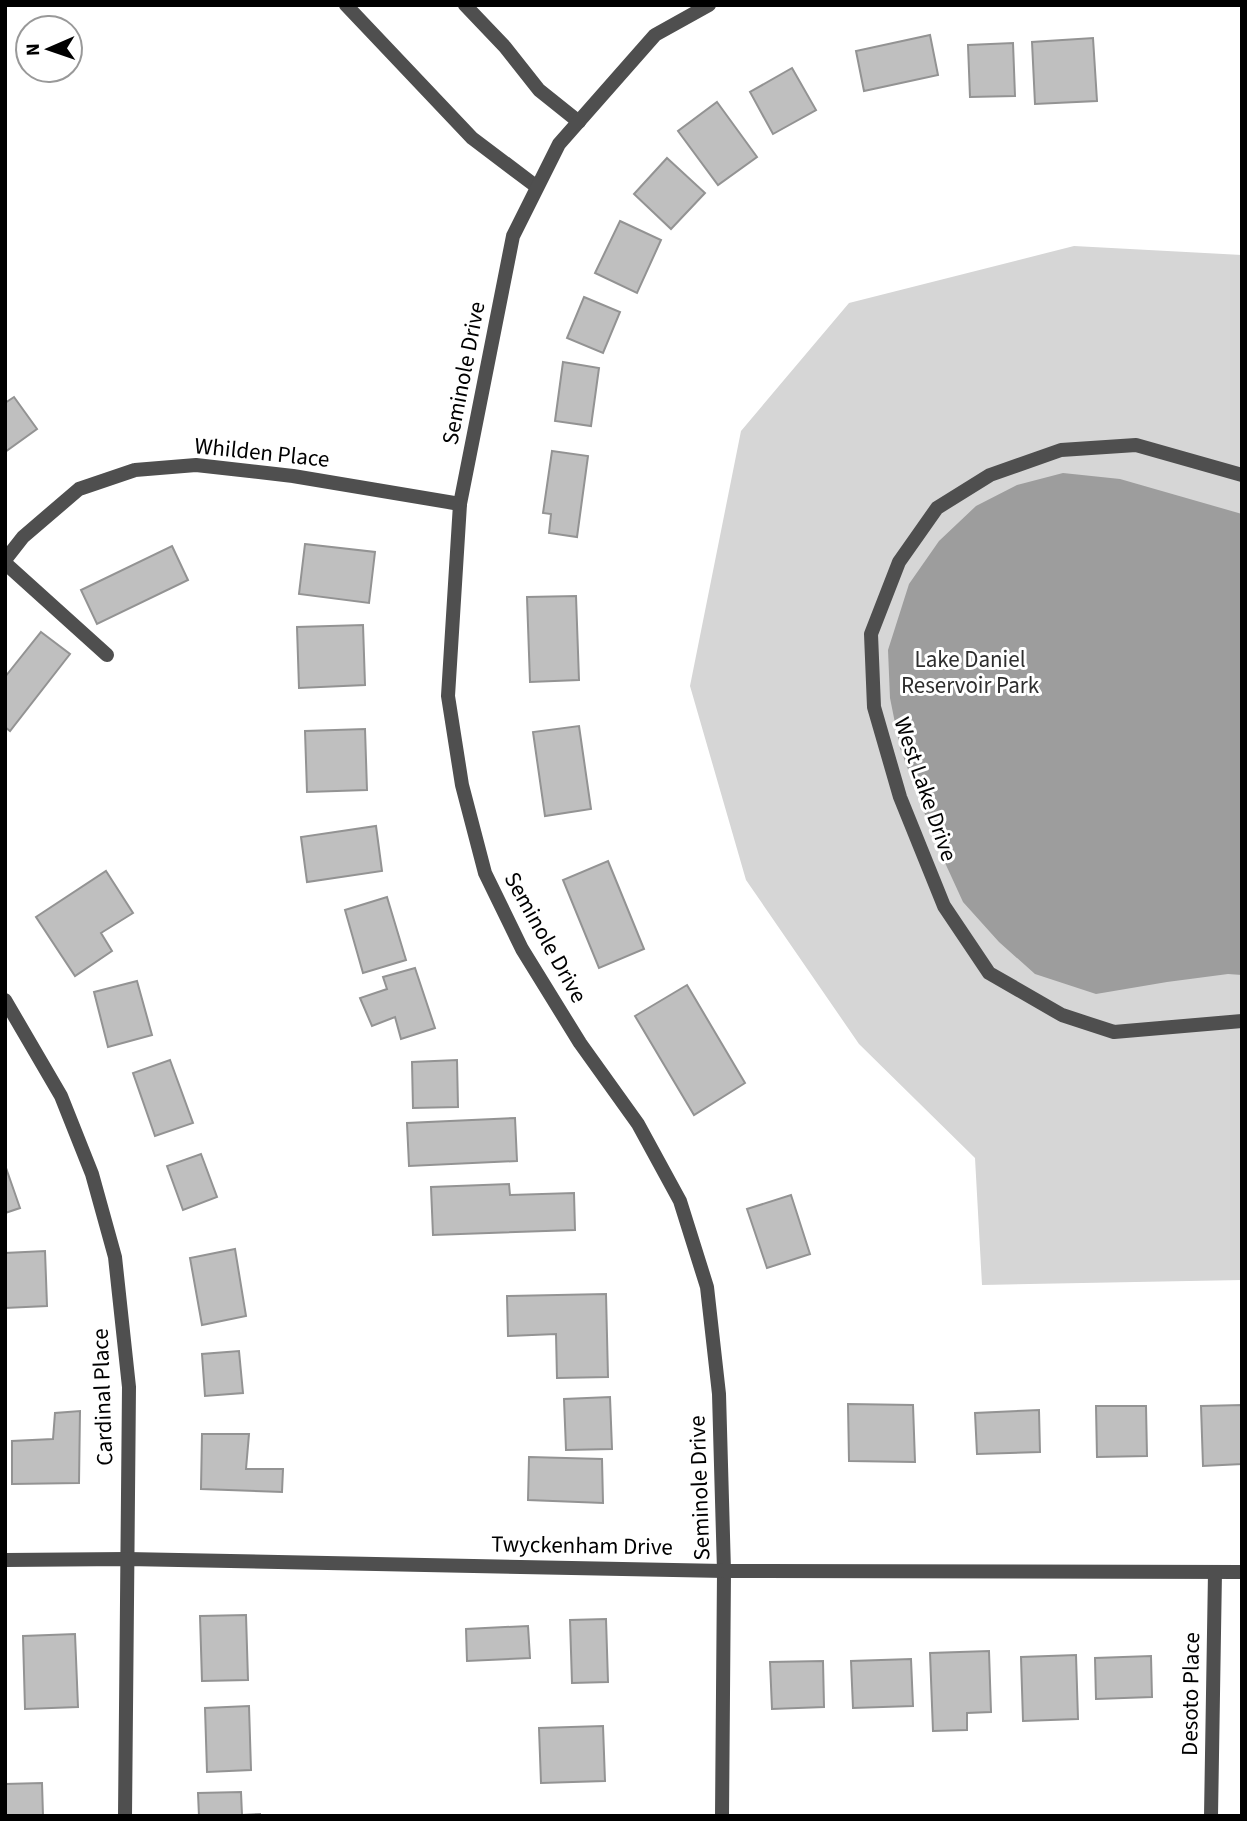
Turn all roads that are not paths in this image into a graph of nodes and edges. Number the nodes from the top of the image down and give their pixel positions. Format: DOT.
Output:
graph roads {
  1 [pos="346,5"];
  2 [pos="465,5"];
  3 [pos="709,5"];
  4 [pos="579,122"];
  5 [pos="537,187"];
  6 [pos="1242,475"];
  7 [pos="460,504"];
  8 [pos="5,562"];
  9 [pos="107,655"];
  10 [pos="5,1000"];
  11 [pos="1242,1021"];
  12 [pos="127,1559"];
  13 [pos="5,1560"];
  14 [pos="724,1571"];
  15 [pos="1215,1572"];
  16 [pos="1242,1572"];
  17 [pos="125,1816"];
  18 [pos="722,1816"];
  19 [pos="1211,1816"];
  1 -- 5 [label="street"];
  2 -- 4 [label="street"];
  3 -- 4 [label="street, Seminole Drive"];
  4 -- 5 [label="street, Seminole Drive"];
  5 -- 7 [label="street, Seminole Drive"];
  6 -- 11 [label="street, West Lake Drive"];
  7 -- 8 [label="street, Whilden Place"];
  7 -- 14 [label="street, Seminole Drive"];
  8 -- 9 [label="street"];
  10 -- 12 [label="street, Cardinal Place"];
  12 -- 13 [label="street, Twyckenham Drive"];
  12 -- 14 [label="street, Twyckenham Drive"];
  12 -- 17 [label="street, Cardinal Place"];
  14 -- 15 [label="street, Twyckenham Drive"];
  14 -- 18 [label="street, Seminole Drive"];
  15 -- 16 [label="street, Twyckenham Drive"];
  15 -- 19 [label="street, Desoto Place"];
}
